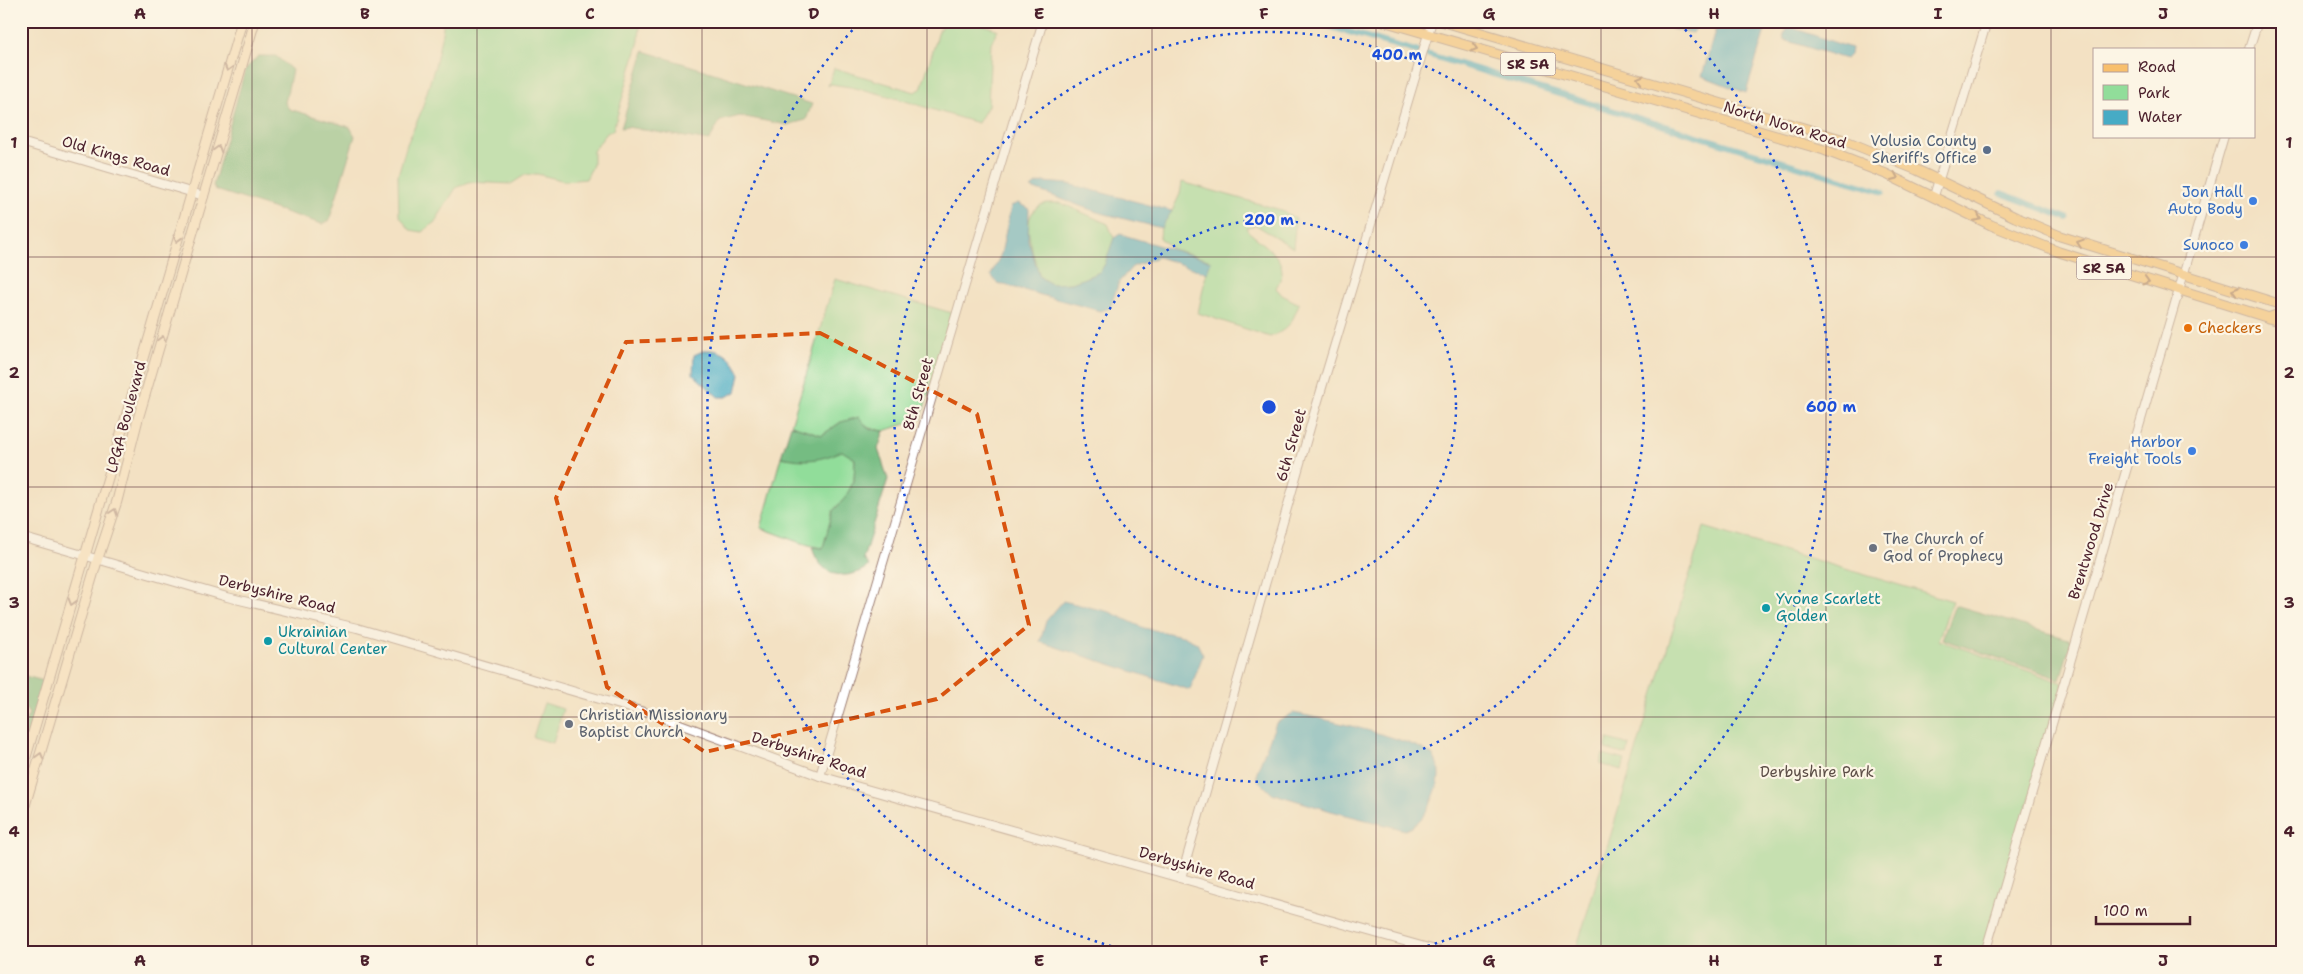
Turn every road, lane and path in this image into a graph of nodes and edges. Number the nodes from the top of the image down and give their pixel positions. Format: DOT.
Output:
graph roads {
  1 [pos="242,21"];
  2 [pos="255,21"];
  3 [pos="1043,21"];
  4 [pos="1382,21"];
  5 [pos="1432,21"];
  6 [pos="1441,21"];
  7 [pos="1986,21"];
  8 [pos="2258,21"];
  9 [pos="1428,34"];
  10 [pos="2249,48"];
  11 [pos="2223,138"];
  12 [pos="21,142"];
  13 [pos="1938,180"];
  14 [pos="191,192"];
  15 [pos="204,196"];
  16 [pos="1934,196"];
  17 [pos="2183,275"];
  18 [pos="2179,290"];
  19 [pos="2282,305"];
  20 [pos="2282,313"];
  21 [pos="2268,318"];
  22 [pos="2282,322"];
  23 [pos="21,537"];
  24 [pos="86,555"];
  25 [pos="98,558"];
  26 [pos="21,774"];
  27 [pos="820,776"];
  28 [pos="21,819"];
  29 [pos="1182,878"];
  30 [pos="1446,953"];
  31 [pos="1985,953"];
  1 -- 14 [label="main road, LPGA Boulevard, one-way"];
  15 -- 2 [label="main road, LPGA Boulevard, one-way"];
  3 -- 27 [label="street, 8th Street"];
  4 -- 9 [label="main road, North Nova Road / SR 5A"];
  5 -- 9 [label="street, 6th Street"];
  13 -- 6 [label="main road, North Nova Road / SR 5A, one-way"];
  7 -- 13 [label="street"];
  8 -- 10 [label="street"];
  9 -- 16 [label="main road, North Nova Road / SR 5A, one-way"];
  9 -- 29 [label="street, 6th Street"];
  11 -- 17 [label="street, Brentwood Drive"];
  12 -- 14 [label="street, Old Kings Road"];
  13 -- 16 [label="street"];
  17 -- 13 [label="main road, North Nova Road / SR 5A, one-way"];
  14 -- 15 [label="street, Old Kings Road"];
  14 -- 24 [label="main road, LPGA Boulevard, one-way"];
  25 -- 15 [label="main road, LPGA Boulevard, one-way"];
  16 -- 18 [label="main road, North Nova Road / SR 5A, one-way"];
  17 -- 18 [label="street, Brentwood Drive"];
  19 -- 17 [label="main road, North Nova Road / SR 5A, one-way"];
  18 -- 21 [label="main road, North Nova Road / SR 5A"];
  18 -- 31 [label="street, Brentwood Drive"];
  20 -- 21 [label="main road"];
  21 -- 22 [label="main road, North Nova Road / SR 5A"];
  23 -- 24 [label="street, Derbyshire Road"];
  24 -- 25 [label="street, Derbyshire Road"];
  24 -- 26 [label="main road, LPGA Boulevard, one-way"];
  25 -- 27 [label="street, Derbyshire Road"];
  28 -- 25 [label="main road, LPGA Boulevard, one-way"];
  27 -- 29 [label="street, Derbyshire Road"];
  29 -- 30 [label="street, Derbyshire Road"];
}
